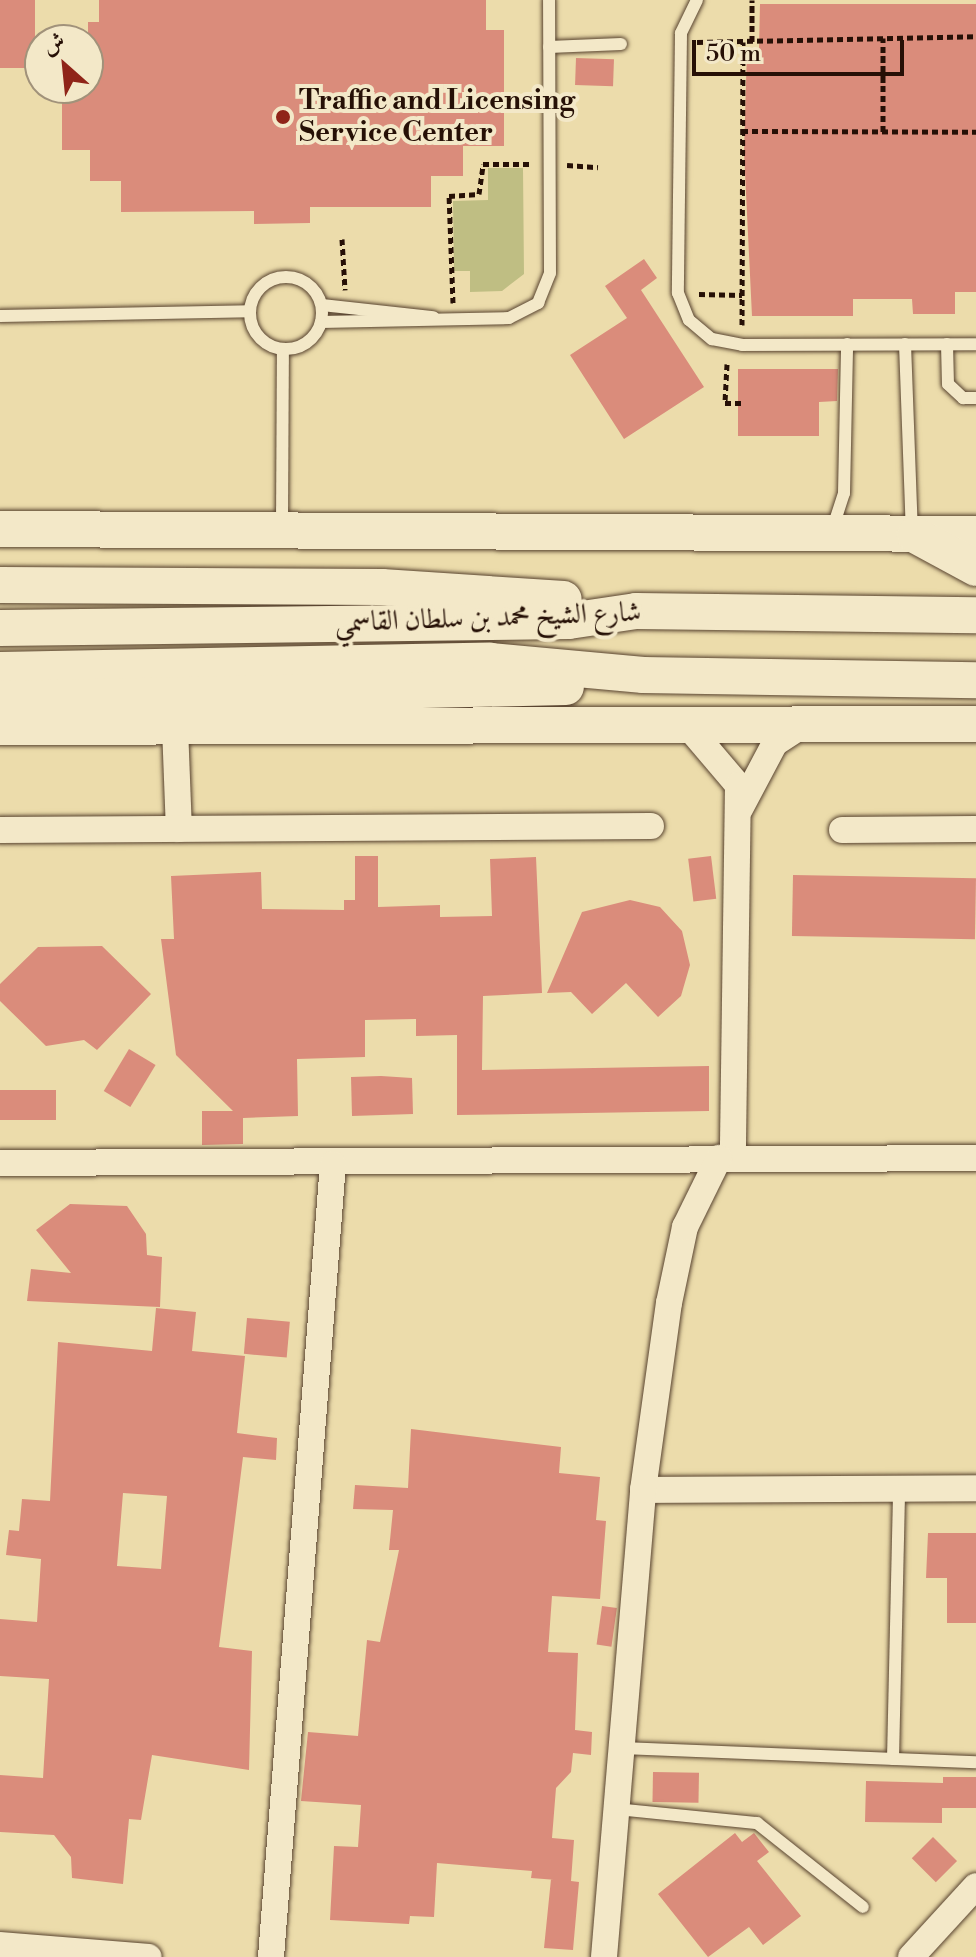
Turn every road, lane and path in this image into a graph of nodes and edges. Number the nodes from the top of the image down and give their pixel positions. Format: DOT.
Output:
graph roads {
  1 [pos="549,0"];
  2 [pos="697,0"];
  3 [pos="752,0"];
  4 [pos="976,36"];
  5 [pos="883,38"];
  6 [pos="680,42"];
  7 [pos="743,42"];
  8 [pos="752,42"];
  9 [pos="621,44"];
  10 [pos="549,47"];
  11 [pos="742,131"];
  12 [pos="883,132"];
  13 [pos="976,132"];
  14 [pos="549,164"];
  15 [pos="598,167"];
  16 [pos="342,239"];
  17 [pos="678,293"];
  18 [pos="742,295"];
  19 [pos="322,305"];
  20 [pos="345,306"];
  21 [pos="250,311"];
  22 [pos="0,316"];
  23 [pos="433,317"];
  24 [pos="453,318"];
  25 [pos="321,322"];
  26 [pos="847,344"];
  27 [pos="905,344"];
  28 [pos="947,344"];
  29 [pos="976,344"];
  30 [pos="742,345"];
  31 [pos="283,349"];
  32 [pos="976,398"];
  33 [pos="742,403"];
  34 [pos="0,529"];
  35 [pos="282,529"];
  36 [pos="830,533"];
  37 [pos="976,534"];
  38 [pos="913,535"];
  39 [pos="976,568"];
  40 [pos="0,585"];
  41 [pos="636,611"];
  42 [pos="976,615"];
  43 [pos="0,628"];
  44 [pos="0,670"];
  45 [pos="643,675"];
  46 [pos="976,680"];
  47 [pos="0,699"];
  48 [pos="120,699"];
  49 [pos="807,722"];
  50 [pos="686,724"];
  51 [pos="976,724"];
  52 [pos="0,727"];
  53 [pos="175,727"];
  54 [pos="740,809"];
  55 [pos="651,826"];
  56 [pos="179,829"];
  57 [pos="976,829"];
  58 [pos="0,830"];
  59 [pos="842,830"];
  60 [pos="726,1157"];
  61 [pos="976,1158"];
  62 [pos="0,1164"];
  63 [pos="333,1164"];
  64 [pos="976,1488"];
  65 [pos="899,1489"];
  66 [pos="643,1490"];
  67 [pos="622,1748"];
  68 [pos="893,1759"];
  69 [pos="976,1762"];
  70 [pos="616,1809"];
  71 [pos="976,1886"];
  72 [pos="863,1907"];
  73 [pos="0,1945"];
  74 [pos="149,1957"];
  75 [pos="271,1957"];
  76 [pos="604,1957"];
  77 [pos="911,1957"];
  1 -- 10 [label="lane"];
  2 -- 6 [label="lane"];
  3 -- 8 [label="path"];
  4 -- 5 [label="path"];
  5 -- 8 [label="path"];
  5 -- 12 [label="path"];
  6 -- 7 [label="path"];
  6 -- 17 [label="lane"];
  7 -- 8 [label="path"];
  7 -- 11 [label="path"];
  9 -- 10 [label="lane"];
  10 -- 14 [label="lane"];
  11 -- 12 [label="path"];
  11 -- 18 [label="path"];
  12 -- 13 [label="path"];
  14 -- 15 [label="path"];
  14 -- 24 [label="lane"];
  14 -- 24 [label="path"];
  16 -- 20 [label="path"];
  17 -- 18 [label="path"];
  17 -- 30 [label="lane"];
  18 -- 30 [label="path"];
  19 -- 20 [label="lane"];
  19 -- 21 [label="lane"];
  19 -- 25 [label="lane"];
  20 -- 23 [label="lane"];
  21 -- 22 [label="lane"];
  21 -- 31 [label="lane"];
  23 -- 24 [label="lane"];
  23 -- 25 [label="lane"];
  25 -- 31 [label="lane"];
  26 -- 27 [label="lane"];
  26 -- 30 [label="lane"];
  26 -- 36 [label="lane"];
  27 -- 28 [label="lane"];
  27 -- 38 [label="lane"];
  28 -- 29 [label="lane"];
  28 -- 32 [label="lane"];
  30 -- 33 [label="path"];
  31 -- 35 [label="lane"];
  34 -- 35 [label="street"];
  35 -- 36 [label="street"];
  36 -- 38 [label="street"];
  37 -- 38 [label="street"];
  38 -- 39 [label="street"];
  40 -- 41 [label="street"];
  41 -- 42 [label="street, شارع الشيخ محمد بن سلطان القاسمي"];
  41 -- 43 [label="street, شارع الشيخ محمد بن سلطان القاسمي"];
  44 -- 45 [label="street, شارع الشيخ محمد بن سلطان القاسمي"];
  45 -- 46 [label="street, شارع الشيخ محمد بن سلطان القاسمي"];
  45 -- 48 [label="street"];
  47 -- 48 [label="street"];
  48 -- 53 [label="street"];
  49 -- 50 [label="street"];
  49 -- 51 [label="street"];
  49 -- 54 [label="street"];
  50 -- 53 [label="street"];
  50 -- 54 [label="street"];
  52 -- 53 [label="street"];
  53 -- 56 [label="street"];
  54 -- 60 [label="street"];
  55 -- 56 [label="street"];
  56 -- 58 [label="street"];
  57 -- 59 [label="street"];
  60 -- 61 [label="street"];
  60 -- 63 [label="street"];
  60 -- 66 [label="street"];
  62 -- 63 [label="street"];
  63 -- 75 [label="street"];
  64 -- 65 [label="street"];
  65 -- 66 [label="street"];
  65 -- 68 [label="lane"];
  66 -- 67 [label="street"];
  67 -- 68 [label="lane"];
  67 -- 70 [label="street"];
  68 -- 69 [label="lane"];
  70 -- 72 [label="lane"];
  70 -- 76 [label="street"];
  71 -- 77 [label="street"];
  73 -- 74 [label="street"];
}
